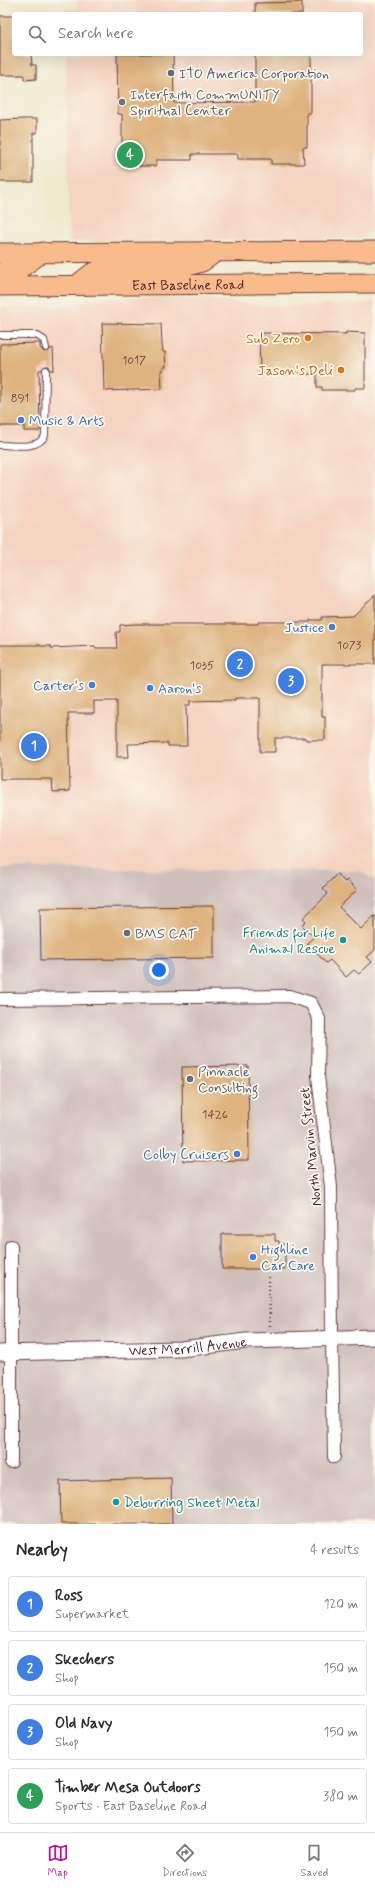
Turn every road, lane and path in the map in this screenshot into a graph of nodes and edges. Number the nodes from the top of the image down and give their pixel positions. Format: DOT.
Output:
graph roads {
  1 [pos="218,251"];
  2 [pos="375,251"];
  3 [pos="43,252"];
  4 [pos="0,253"];
  5 [pos="0,272"];
  6 [pos="375,283"];
  7 [pos="77,285"];
  8 [pos="0,286"];
  9 [pos="0,335"];
  10 [pos="46,348"];
  11 [pos="46,370"];
  12 [pos="0,445"];
  13 [pos="0,999"];
  14 [pos="11,1246"];
  15 [pos="269,1277"];
  16 [pos="332,1337"];
  17 [pos="375,1337"];
  18 [pos="270,1340"];
  19 [pos="6,1353"];
  20 [pos="334,1457"];
  21 [pos="11,1462"];
  1 -- 2 [label="main road"];
  1 -- 3 [label="main road"];
  1 -- 7 [label="main road"];
  3 -- 4 [label="main road"];
  3 -- 5 [label="main road"];
  6 -- 7 [label="main road, East Baseline Road"];
  7 -- 8 [label="main road, East Baseline Road"];
  9 -- 10 [label="lane"];
  11 -- 12 [label="lane"];
  13 -- 16 [label="street, North Marvin Street"];
  14 -- 19 [label="street"];
  15 -- 18 [label="path"];
  16 -- 17 [label="street, West Merrill Avenue"];
  16 -- 18 [label="street, West Merrill Avenue"];
  16 -- 20 [label="street, North Marvin Street"];
  18 -- 19 [label="street, West Merrill Avenue"];
  19 -- 21 [label="street"];
}
